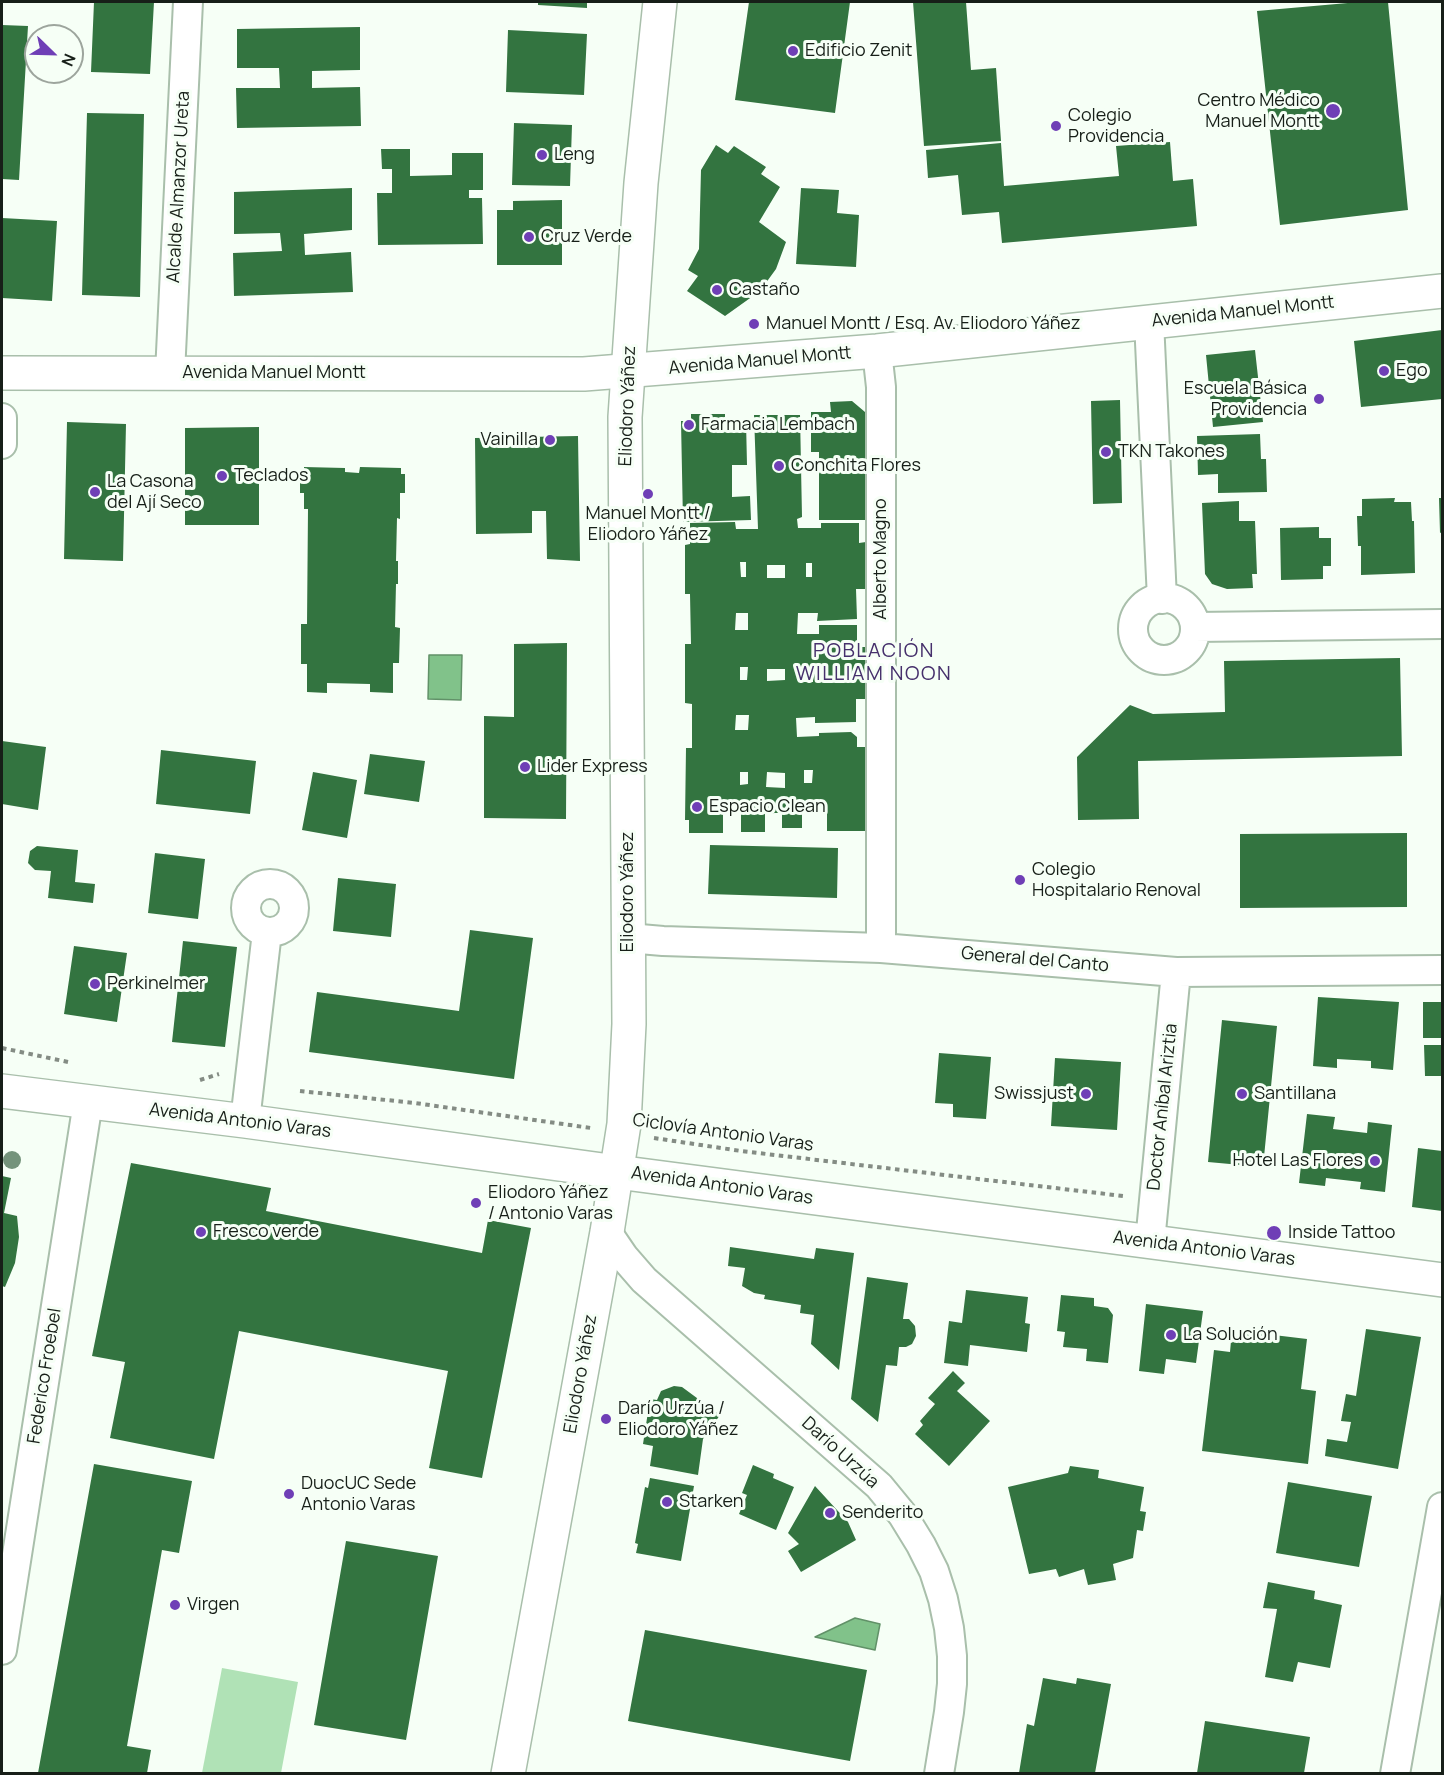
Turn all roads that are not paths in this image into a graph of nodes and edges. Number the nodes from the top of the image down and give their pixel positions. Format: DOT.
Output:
graph roads {
  1 [pos="188,2"];
  2 [pos="660,2"];
  3 [pos="1443,291"];
  4 [pos="1149,321"];
  5 [pos="878,351"];
  6 [pos="628,371"];
  7 [pos="2,373"];
  8 [pos="170,373"];
  9 [pos="2,418"];
  10 [pos="2,444"];
  11 [pos="1162,599"];
  12 [pos="1443,624"];
  13 [pos="1195,627"];
  14 [pos="267,932"];
  15 [pos="628,938"];
  16 [pos="881,948"];
  17 [pos="1443,970"];
  18 [pos="1176,972"];
  19 [pos="2,1091"];
  20 [pos="88,1102"];
  21 [pos="245,1121"];
  22 [pos="617,1172"];
  23 [pos="606,1232"];
  24 [pos="1150,1242"];
  25 [pos="1443,1280"];
  26 [pos="1443,1507"];
  27 [pos="2,1650"];
  28 [pos="508,1773"];
  29 [pos="939,1773"];
  30 [pos="1395,1773"];
  1 -- 8 [label="street, Alcalde Almanzor Ureta"];
  2 -- 6 [label="main road, Eliodoro Yáñez"];
  3 -- 4 [label="main road, Avenida Manuel Montt"];
  4 -- 5 [label="main road, Avenida Manuel Montt"];
  4 -- 11 [label="street"];
  5 -- 6 [label="main road, Avenida Manuel Montt"];
  5 -- 16 [label="street, Alberto Magno"];
  6 -- 8 [label="main road, Avenida Manuel Montt"];
  6 -- 15 [label="main road, Eliodoro Yáñez"];
  7 -- 8 [label="main road, Avenida Manuel Montt"];
  9 -- 10 [label="street"];
  11 -- 13 [label="street"];
  11 -- 13 [label="street"];
  12 -- 13 [label="street"];
  14 -- 21 [label="street"];
  15 -- 16 [label="street, General del Canto"];
  15 -- 22 [label="main road, Eliodoro Yáñez"];
  16 -- 18 [label="street, General del Canto"];
  17 -- 18 [label="street, General del Canto"];
  18 -- 24 [label="street, Doctor Aníbal Ariztia"];
  19 -- 20 [label="main road, Avenida Antonio Varas"];
  20 -- 21 [label="main road, Avenida Antonio Varas"];
  20 -- 27 [label="street, Federico Froebel"];
  21 -- 22 [label="main road, Avenida Antonio Varas"];
  22 -- 23 [label="main road, Eliodoro Yáñez"];
  22 -- 24 [label="main road, Avenida Antonio Varas"];
  23 -- 28 [label="main road, Eliodoro Yáñez"];
  23 -- 29 [label="street, Darío Urzúa"];
  24 -- 25 [label="main road, Avenida Antonio Varas"];
  26 -- 30 [label="street"];
}
